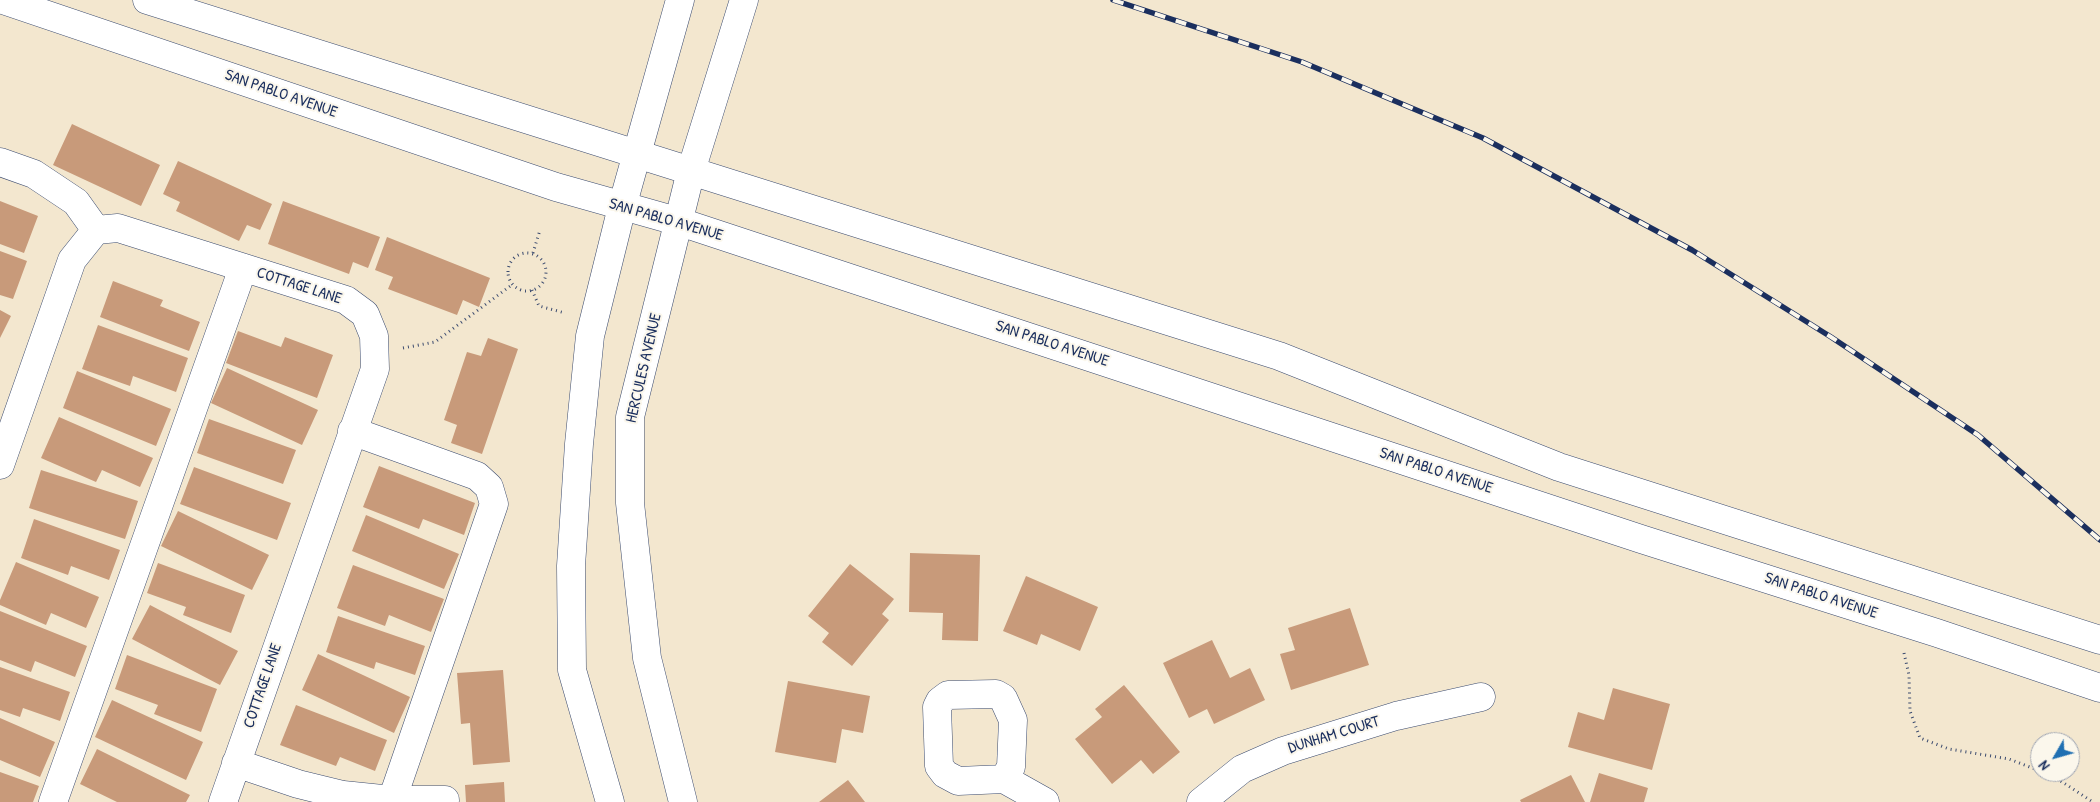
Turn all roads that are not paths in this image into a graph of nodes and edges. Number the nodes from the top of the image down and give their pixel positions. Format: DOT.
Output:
graph roads {
  1 [pos="3,0"];
  2 [pos="147,0"];
  3 [pos="680,0"];
  4 [pos="744,0"];
  5 [pos="636,155"];
  6 [pos="0,162"];
  7 [pos="691,171"];
  8 [pos="622,207"];
  9 [pos="680,222"];
  10 [pos="96,230"];
  11 [pos="243,268"];
  12 [pos="352,431"];
  13 [pos="0,465"];
  14 [pos="2100,640"];
  15 [pos="2100,688"];
  16 [pos="1481,697"];
  17 [pos="236,763"];
  18 [pos="1004,778"];
  19 [pos="392,800"];
  20 [pos="444,800"];
  21 [pos="53,802"];
  22 [pos="223,802"];
  23 [pos="610,802"];
  24 [pos="683,802"];
  25 [pos="1045,802"];
  26 [pos="1201,802"];
  1 -- 8 [label="main road, SAN PABLO AVENUE"];
  2 -- 5 [label="main road"];
  3 -- 5 [label="main road"];
  4 -- 7 [label="main road, HERCULES AVENUE"];
  5 -- 7 [label="main road"];
  5 -- 8 [label="main road"];
  6 -- 10 [label="main road"];
  7 -- 9 [label="main road, HERCULES AVENUE"];
  7 -- 14 [label="main road"];
  8 -- 9 [label="main road, SAN PABLO AVENUE"];
  8 -- 23 [label="main road"];
  9 -- 15 [label="main road, SAN PABLO AVENUE"];
  9 -- 24 [label="main road, HERCULES AVENUE"];
  10 -- 11 [label="main road, COTTAGE LANE"];
  10 -- 13 [label="main road"];
  11 -- 12 [label="main road, COTTAGE LANE"];
  11 -- 21 [label="main road"];
  12 -- 17 [label="main road, COTTAGE LANE"];
  12 -- 19 [label="main road"];
  16 -- 26 [label="main road, DUNHAM COURT"];
  17 -- 19 [label="main road"];
  17 -- 22 [label="main road, COTTAGE LANE"];
  18 -- 25 [label="main road"];
  19 -- 20 [label="main road"];
}
